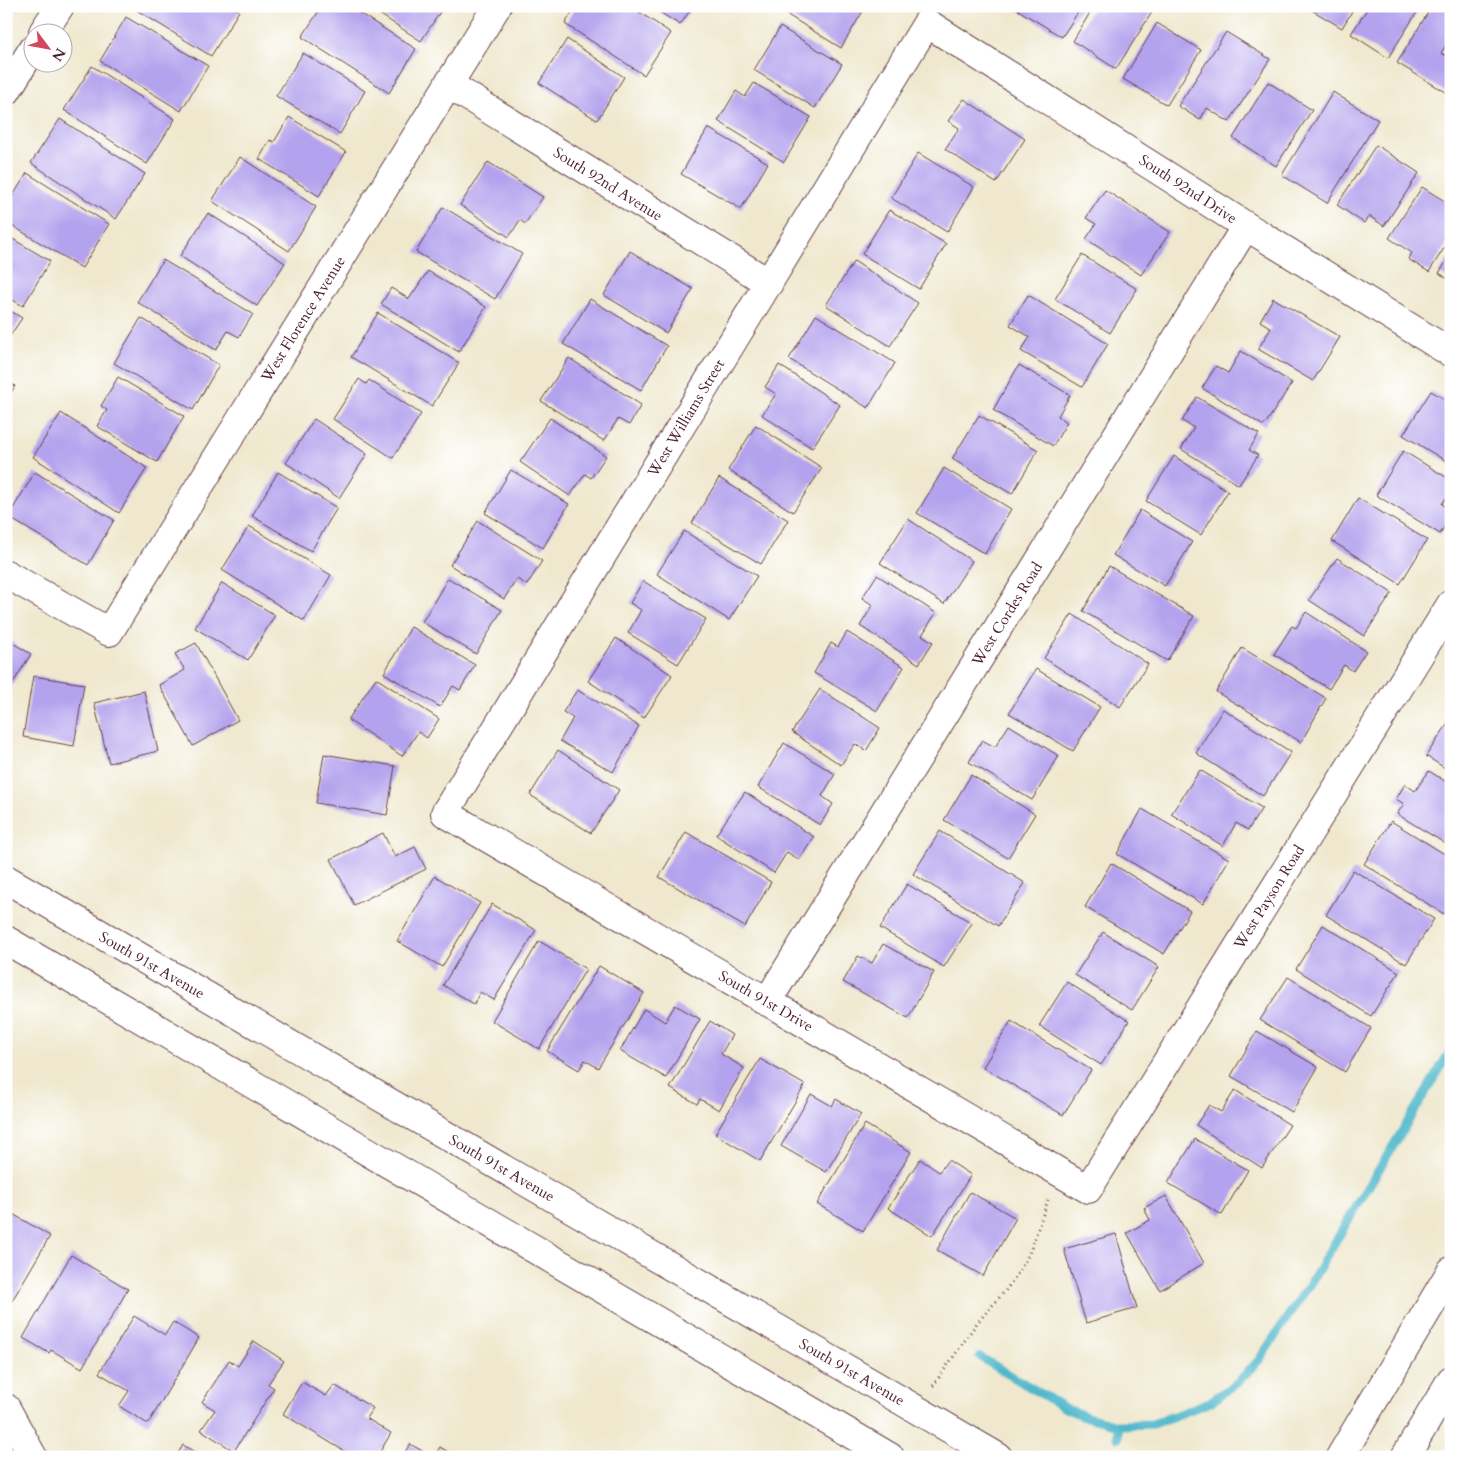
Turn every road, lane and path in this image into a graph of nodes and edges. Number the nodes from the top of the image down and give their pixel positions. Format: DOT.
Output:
graph roads {
  1 [pos="60,6"];
  2 [pos="497,6"];
  3 [pos="50,22"];
  4 [pos="927,23"];
  5 [pos="22,66"];
  6 [pos="448,84"];
  7 [pos="6,92"];
  8 [pos="1246,226"];
  9 [pos="769,283"];
  10 [pos="1451,353"];
  11 [pos="6,574"];
  12 [pos="1451,604"];
  13 [pos="445,813"];
  14 [pos="6,879"];
  15 [pos="6,940"];
  16 [pos="767,1002"];
  17 [pos="1063,1175"];
  18 [pos="1088,1189"];
  19 [pos="1451,1270"];
  20 [pos="1451,1380"];
  21 [pos="6,1408"];
  22 [pos="916,1409"];
  23 [pos="33,1457"];
  24 [pos="890,1457"];
  25 [pos="998,1457"];
  26 [pos="1340,1457"];
  27 [pos="1405,1457"];
  1 -- 3 [label="street"];
  2 -- 6 [label="street, West Florence Avenue"];
  4 -- 8 [label="street, South 92nd Drive"];
  4 -- 9 [label="street, West Williams Street"];
  5 -- 7 [label="street"];
  6 -- 9 [label="street, South 92nd Avenue"];
  6 -- 11 [label="street, West Florence Avenue"];
  8 -- 10 [label="street, South 92nd Drive"];
  8 -- 16 [label="street, West Cordes Road"];
  9 -- 13 [label="street, West Williams Street"];
  12 -- 18 [label="street, West Payson Road"];
  13 -- 16 [label="street, South 91st Drive"];
  14 -- 22 [label="street, South 91st Avenue"];
  15 -- 24 [label="street"];
  16 -- 17 [label="street, South 91st Drive"];
  17 -- 18 [label="street, South 91st Drive"];
  17 -- 22 [label="path"];
  19 -- 26 [label="street"];
  20 -- 27 [label="street"];
  21 -- 23 [label="street"];
  22 -- 25 [label="street, South 91st Avenue"];
}
